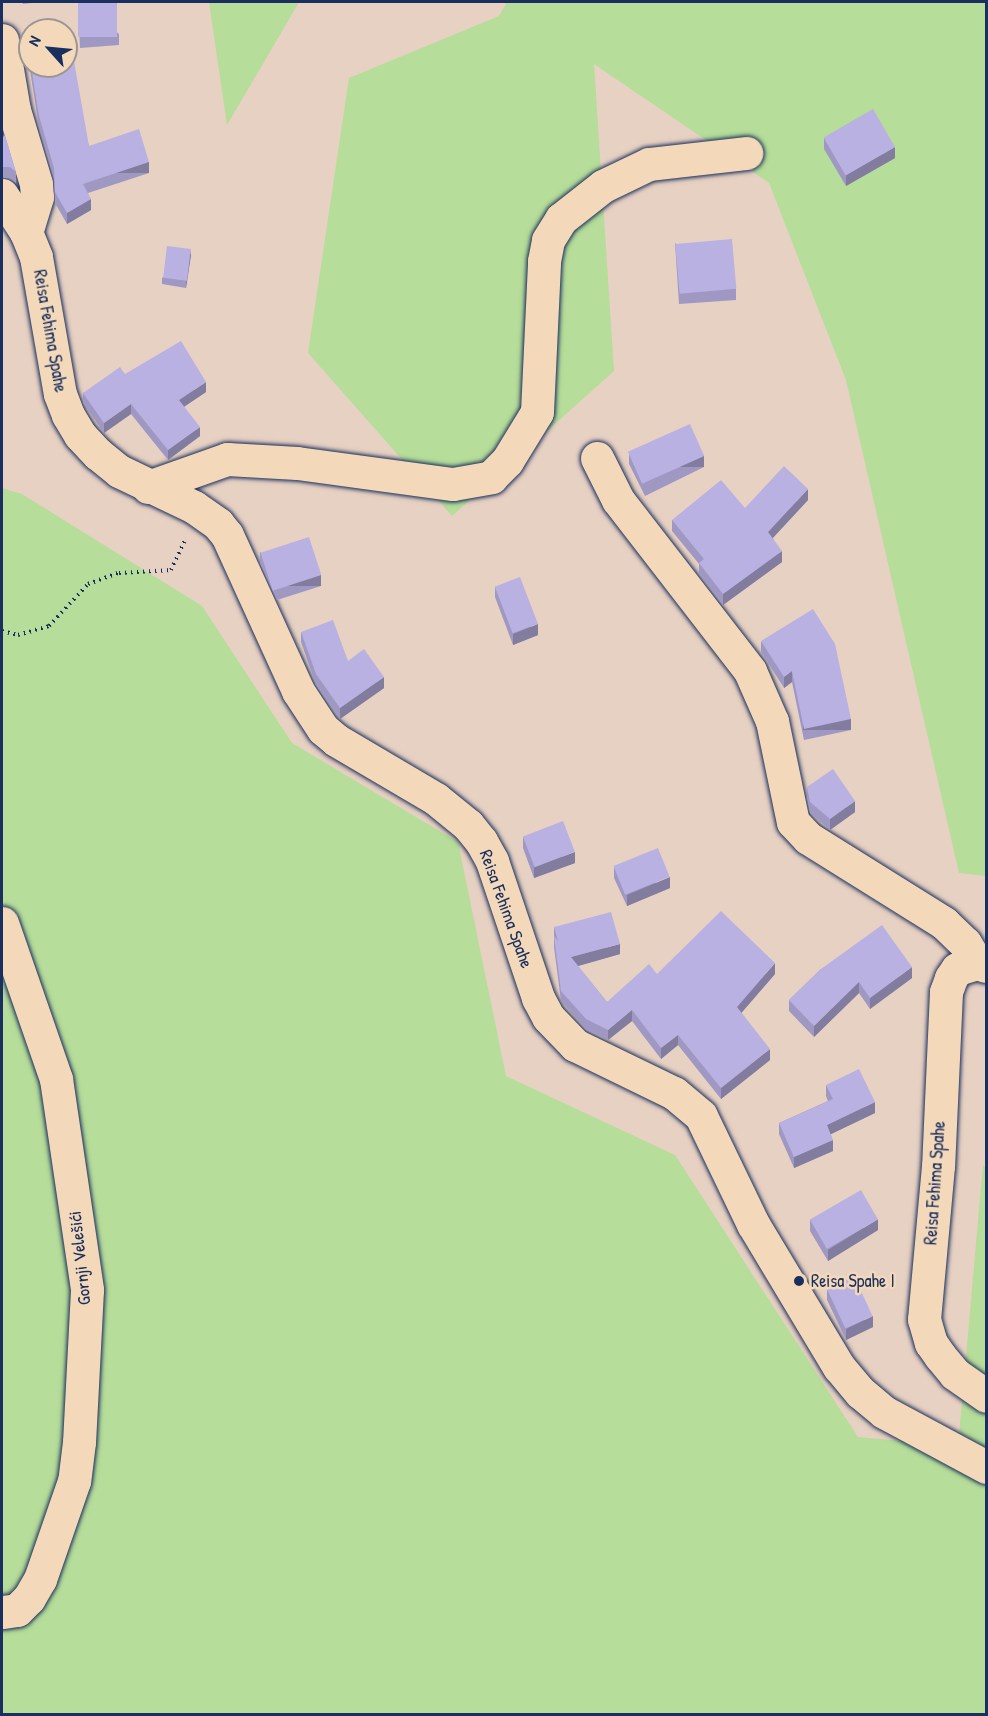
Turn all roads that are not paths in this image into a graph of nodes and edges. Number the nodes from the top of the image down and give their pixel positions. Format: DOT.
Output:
graph roads {
  1 [pos="2,40"];
  2 [pos="746,153"];
  3 [pos="2,195"];
  4 [pos="26,232"];
  5 [pos="597,458"];
  6 [pos="148,487"];
  7 [pos="2,923"];
  8 [pos="982,964"];
  9 [pos="987,1396"];
  10 [pos="987,1467"];
  11 [pos="2,1612"];
  1 -- 4 [label="street"];
  2 -- 6 [label="street"];
  3 -- 4 [label="street, Reisa Fehima Spahe"];
  4 -- 6 [label="street, Reisa Fehima Spahe"];
  5 -- 8 [label="street, Reisa Fehima Spahe"];
  6 -- 10 [label="street, Reisa Fehima Spahe"];
  7 -- 11 [label="street, Gornji Velešići"];
  8 -- 9 [label="street, Reisa Fehima Spahe"];
}
